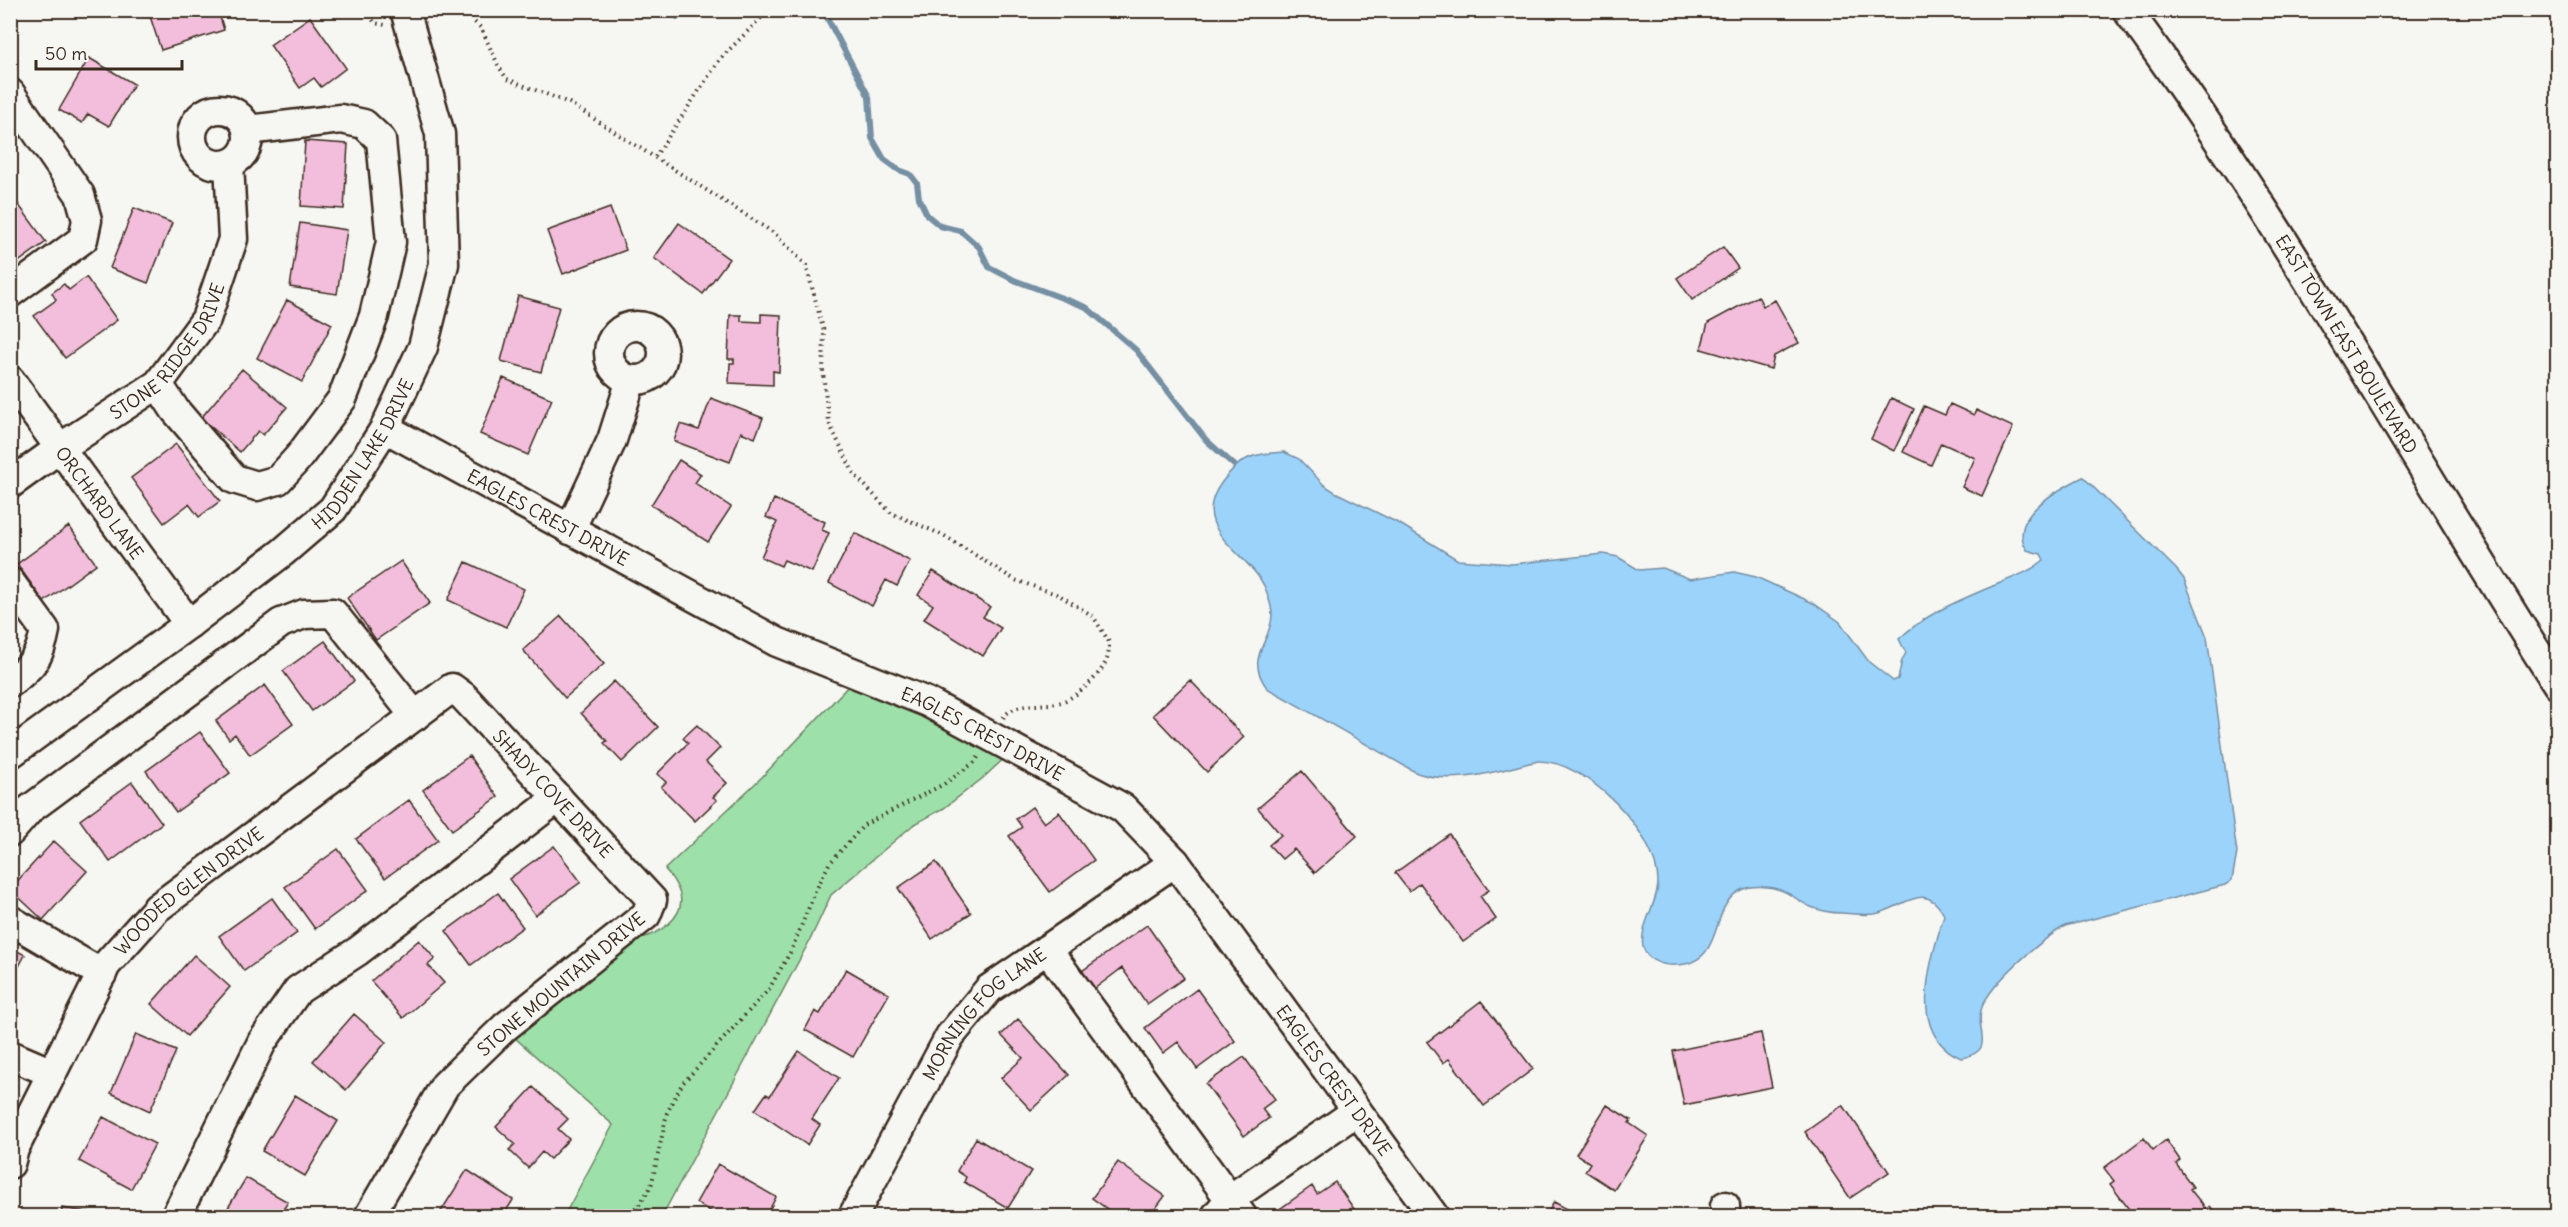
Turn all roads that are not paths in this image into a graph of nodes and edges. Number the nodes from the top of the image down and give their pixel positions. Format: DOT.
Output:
graph roads {
  1 [pos="2127,10"];
  2 [pos="406,16"];
  3 [pos="10,93"];
  4 [pos="248,130"];
  5 [pos="229,164"];
  6 [pos="10,293"];
  7 [pos="10,380"];
  8 [pos="631,380"];
  9 [pos="158,384"];
  10 [pos="385,428"];
  11 [pos="60,448"];
  12 [pos="10,484"];
  13 [pos="570,530"];
  14 [pos="10,582"];
  15 [pos="189,624"];
  16 [pos="10,684"];
  17 [pos="2558,685"];
  18 [pos="452,688"];
  19 [pos="415,716"];
  20 [pos="10,754"];
  21 [pos="558,798"];
  22 [pos="10,832"];
  23 [pos="1175,862"];
  24 [pos="652,900"];
  25 [pos="10,920"];
  26 [pos="1047,949"];
  27 [pos="102,974"];
  28 [pos="10,1055"];
  29 [pos="52,1072"];
  30 [pos="1357,1111"];
  31 [pos="10,1164"];
  32 [pos="1229,1211"];
  33 [pos="176,1216"];
  34 [pos="369,1216"];
  35 [pos="853,1216"];
  36 [pos="1434,1216"];
  1 -- 17 [label="street, EAST TOWN EAST BOULEVARD"];
  2 -- 10 [label="street, HIDDEN LAKE DRIVE"];
  3 -- 6 [label="street"];
  4 -- 5 [label="street"];
  4 -- 5 [label="street"];
  4 -- 9 [label="street"];
  5 -- 9 [label="street, STONE RIDGE DRIVE"];
  7 -- 11 [label="street, ORCHARD LANE"];
  8 -- 13 [label="street"];
  9 -- 11 [label="street, STONE RIDGE DRIVE"];
  10 -- 13 [label="street, EAGLES CREST DRIVE"];
  10 -- 15 [label="street, HIDDEN LAKE DRIVE"];
  11 -- 12 [label="street, STONE RIDGE DRIVE"];
  11 -- 15 [label="street, ORCHARD LANE"];
  13 -- 23 [label="street, EAGLES CREST DRIVE"];
  14 -- 16 [label="street"];
  15 -- 20 [label="street, HIDDEN LAKE DRIVE"];
  18 -- 19 [label="street, WOODED GLEN DRIVE"];
  18 -- 21 [label="street, SHADY COVE DRIVE"];
  19 -- 22 [label="street"];
  19 -- 27 [label="street, WOODED GLEN DRIVE"];
  21 -- 24 [label="street, SHADY COVE DRIVE"];
  21 -- 33 [label="street"];
  23 -- 26 [label="street, MORNING FOG LANE"];
  23 -- 30 [label="street, EAGLES CREST DRIVE"];
  24 -- 34 [label="street, STONE MOUNTAIN DRIVE"];
  25 -- 27 [label="street"];
  26 -- 32 [label="street"];
  26 -- 35 [label="street, MORNING FOG LANE"];
  27 -- 29 [label="street, WOODED GLEN DRIVE"];
  28 -- 29 [label="street"];
  29 -- 31 [label="street, WOODED GLEN DRIVE"];
  30 -- 32 [label="street"];
  30 -- 36 [label="street, EAGLES CREST DRIVE"];
}
